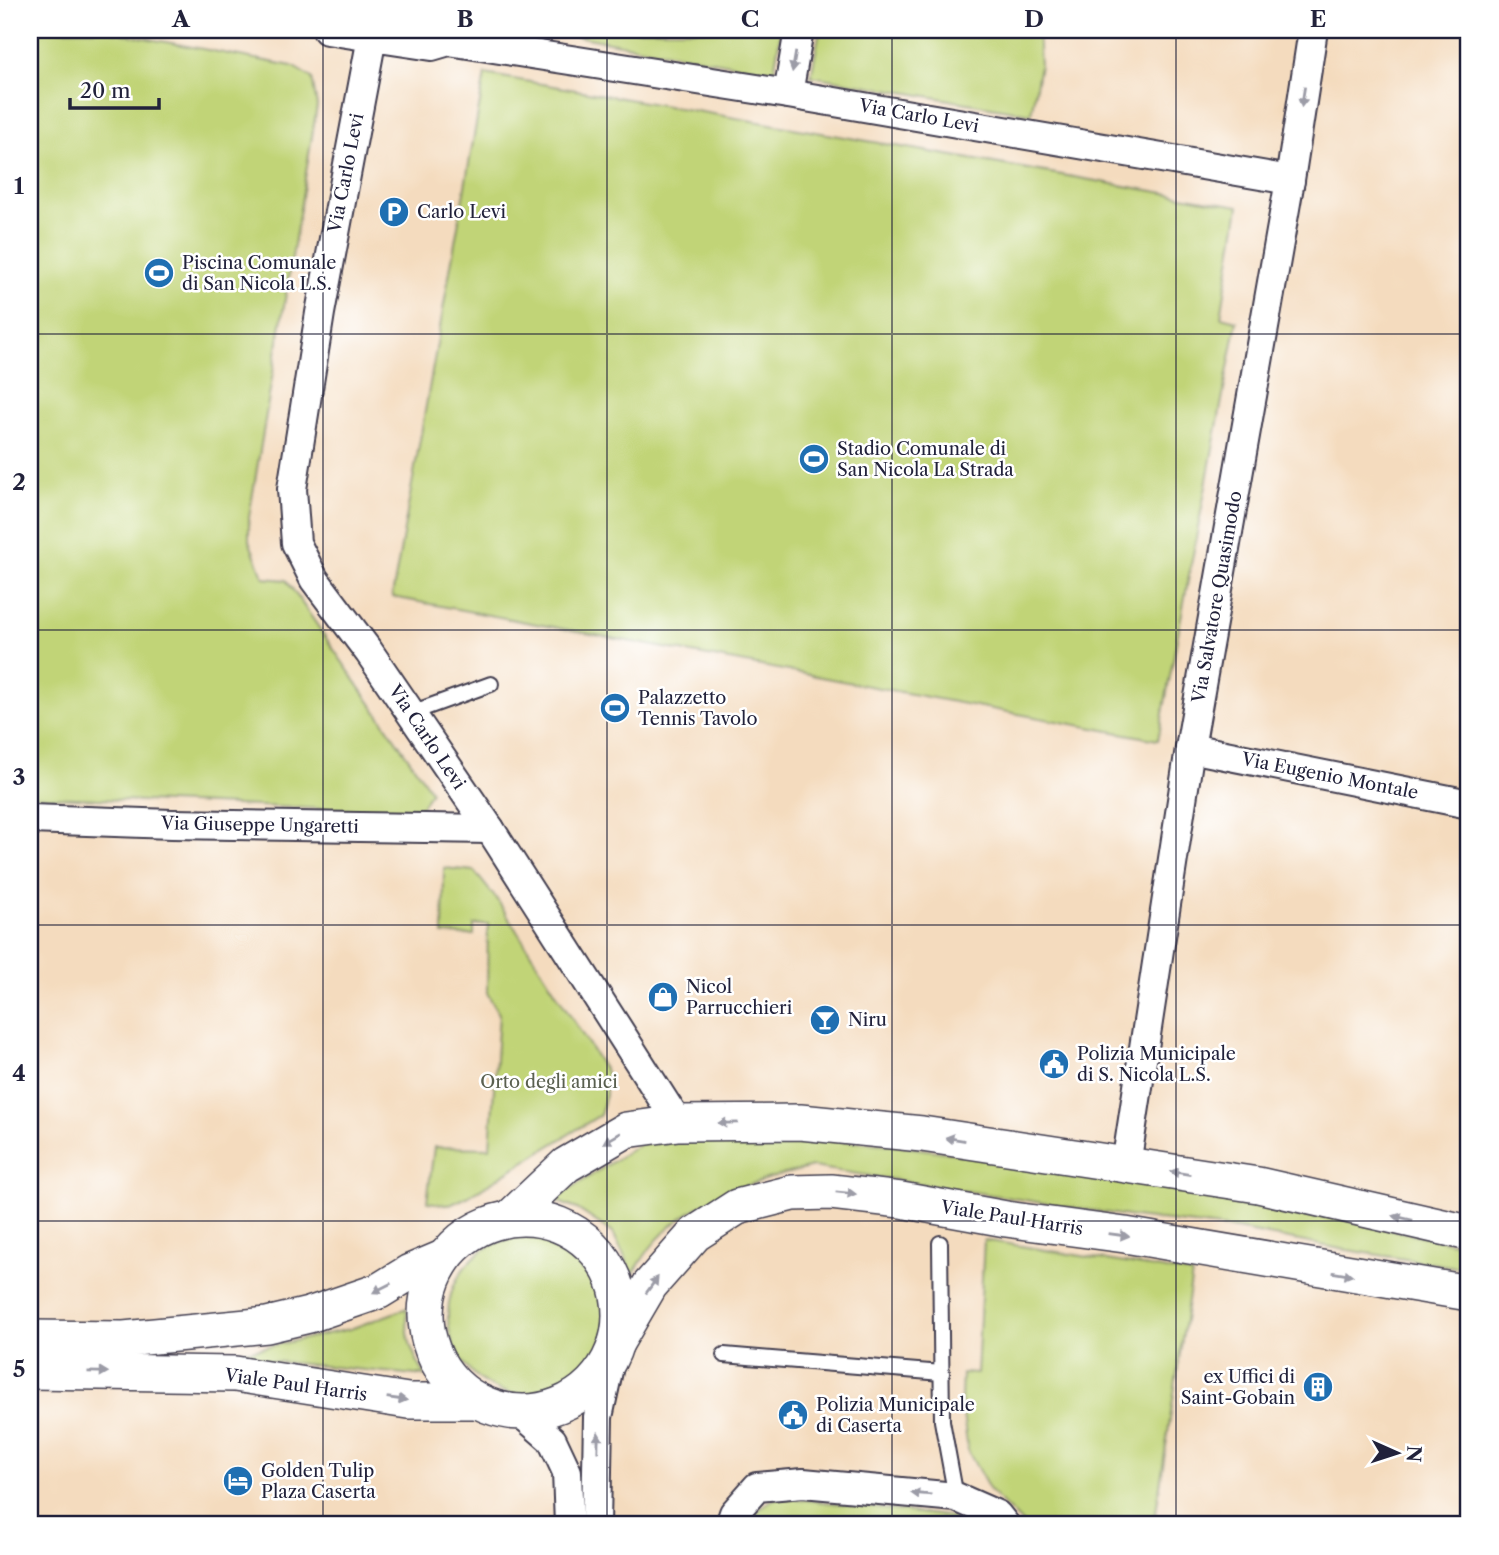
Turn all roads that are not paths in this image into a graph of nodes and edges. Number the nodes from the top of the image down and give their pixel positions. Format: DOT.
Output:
graph roads {
  1 [pos="327,30"];
  2 [pos="799,30"];
  3 [pos="1313,30"];
  4 [pos="450,36"];
  5 [pos="372,37"];
  6 [pos="788,94"];
  7 [pos="1290,180"];
  8 [pos="491,684"];
  9 [pos="411,713"];
  10 [pos="1190,748"];
  11 [pos="1469,804"];
  12 [pos="30,818"];
  13 [pos="489,829"];
  14 [pos="678,1124"];
  15 [pos="1126,1164"];
  16 [pos="510,1218"];
  17 [pos="1469,1233"];
  18 [pos="940,1244"];
  19 [pos="443,1258"];
  20 [pos="1469,1293"];
  21 [pos="30,1338"];
  22 [pos="614,1350"];
  23 [pos="724,1354"];
  24 [pos="30,1371"];
  25 [pos="942,1373"];
  26 [pos="477,1401"];
  27 [pos="520,1412"];
  28 [pos="956,1497"];
  29 [pos="569,1525"];
  30 [pos="596,1525"];
  31 [pos="730,1525"];
  32 [pos="1005,1525"];
  1 -- 5 [label="street"];
  2 -- 6 [label="street, one-way"];
  3 -- 7 [label="street, Via Salvatore Quasimodo, one-way"];
  4 -- 5 [label="street, Via Carlo Levi"];
  4 -- 6 [label="street, Via Carlo Levi"];
  5 -- 9 [label="street, Via Carlo Levi"];
  6 -- 7 [label="street, Via Carlo Levi"];
  7 -- 10 [label="street, Via Salvatore Quasimodo"];
  8 -- 9 [label="lane"];
  9 -- 13 [label="street, Via Carlo Levi"];
  10 -- 11 [label="street, Via Eugenio Montale"];
  10 -- 15 [label="street, Via Salvatore Quasimodo"];
  12 -- 13 [label="street, Via Giuseppe Ungaretti"];
  13 -- 14 [label="street, Via Carlo Levi"];
  15 -- 14 [label="street, one-way"];
  14 -- 16 [label="street, one-way"];
  17 -- 15 [label="street, one-way"];
  16 -- 19 [label="street, Viale Paul Harris"];
  16 -- 22 [label="street, Viale Paul Harris"];
  18 -- 25 [label="lane"];
  19 -- 21 [label="street, Viale Paul Harris, one-way"];
  19 -- 26 [label="street, Viale Paul Harris"];
  22 -- 20 [label="street, Viale Paul Harris, one-way"];
  22 -- 27 [label="street, Viale Paul Harris"];
  30 -- 22 [label="street, one-way"];
  23 -- 25 [label="lane"];
  24 -- 26 [label="street, Viale Paul Harris, one-way"];
  25 -- 28 [label="lane"];
  26 -- 27 [label="street, Viale Paul Harris"];
  27 -- 29 [label="street"];
  28 -- 31 [label="street, one-way"];
  28 -- 32 [label="street"];
}
